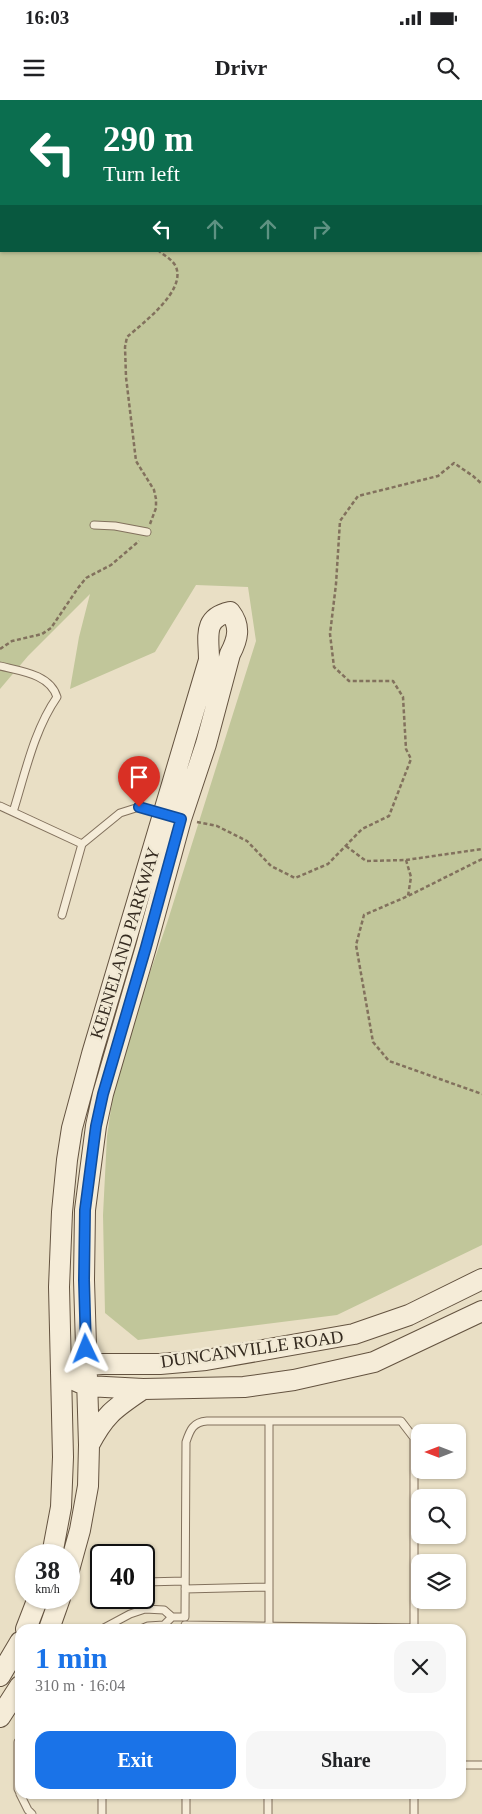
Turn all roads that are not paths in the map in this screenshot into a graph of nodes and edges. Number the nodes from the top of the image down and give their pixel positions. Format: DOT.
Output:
graph roads {
  1 [pos="94,525"];
  2 [pos="147,532"];
  3 [pos="0,666"];
  4 [pos="0,806"];
  5 [pos="13,812"];
  6 [pos="172,816"];
  7 [pos="82,844"];
  8 [pos="62,915"];
  9 [pos="482,1279"];
  10 [pos="59,1286"];
  11 [pos="84,1286"];
  12 [pos="482,1311"];
  13 [pos="336,1338"];
  14 [pos="87,1366"];
  15 [pos="346,1368"];
  16 [pos="61,1374"];
  17 [pos="87,1386"];
  18 [pos="143,1389"];
  19 [pos="269,1421"];
  20 [pos="89,1445"];
  21 [pos="54,1544"];
  22 [pos="76,1544"];
  23 [pos="155,1583"];
  24 [pos="185,1585"];
  25 [pos="269,1587"];
  26 [pos="36,1609"];
  27 [pos="50,1609"];
  28 [pos="172,1617"];
  29 [pos="185,1617"];
  30 [pos="32,1624"];
  31 [pos="36,1624"];
  32 [pos="114,1624"];
  33 [pos="166,1624"];
  34 [pos="185,1624"];
  35 [pos="269,1624"];
  36 [pos="414,1624"];
  37 [pos="15,1654"];
  38 [pos="0,1676"];
  39 [pos="15,1694"];
  40 [pos="0,1717"];
  41 [pos="466,1765"];
  42 [pos="482,1765"];
  43 [pos="23,1799"];
  44 [pos="102,1799"];
  45 [pos="186,1799"];
  46 [pos="268,1799"];
  47 [pos="414,1799"];
  48 [pos="32,1814"];
  49 [pos="102,1814"];
  50 [pos="186,1814"];
  51 [pos="268,1814"];
  52 [pos="414,1814"];
  1 -- 2 [label="lane"];
  3 -- 5 [label="lane"];
  4 -- 5 [label="lane"];
  5 -- 7 [label="lane"];
  6 -- 6 [label="street, KEENELAND PARKWAY"];
  6 -- 7 [label="lane"];
  6 -- 10 [label="street, KEENELAND PARKWAY"];
  6 -- 11 [label="street, KEENELAND PARKWAY"];
  7 -- 8 [label="lane"];
  9 -- 13 [label="street, DUNCANVILLE ROAD"];
  10 -- 11 [label="street"];
  10 -- 16 [label="street, KEENELAND PARKWAY"];
  11 -- 14 [label="street, KEENELAND PARKWAY"];
  12 -- 15 [label="street, DUNCANVILLE ROAD"];
  13 -- 14 [label="street, DUNCANVILLE ROAD"];
  13 -- 15 [label="street"];
  14 -- 16 [label="street, DUNCANVILLE ROAD"];
  14 -- 17 [label="street, KEENELAND PARKWAY"];
  15 -- 18 [label="street, DUNCANVILLE ROAD"];
  16 -- 17 [label="street, DUNCANVILLE ROAD"];
  16 -- 21 [label="street, KEENELAND PARKWAY"];
  17 -- 18 [label="street, DUNCANVILLE ROAD"];
  17 -- 20 [label="street, KEENELAND PARKWAY"];
  18 -- 20 [label="street"];
  19 -- 24 [label="lane"];
  19 -- 25 [label="lane"];
  19 -- 36 [label="lane"];
  20 -- 22 [label="street, KEENELAND PARKWAY"];
  23 -- 24 [label="lane"];
  24 -- 25 [label="lane"];
  24 -- 29 [label="lane"];
  25 -- 35 [label="lane"];
  26 -- 30 [label="street"];
  27 -- 31 [label="street"];
  28 -- 29 [label="lane"];
  28 -- 32 [label="lane"];
  28 -- 33 [label="lane"];
  29 -- 34 [label="lane"];
  37 -- 38 [label="street"];
  39 -- 40 [label="street"];
  41 -- 42 [label="lane"];
  43 -- 48 [label="lane"];
  44 -- 49 [label="lane"];
  45 -- 50 [label="lane"];
  46 -- 51 [label="lane"];
  47 -- 52 [label="lane"];
}
